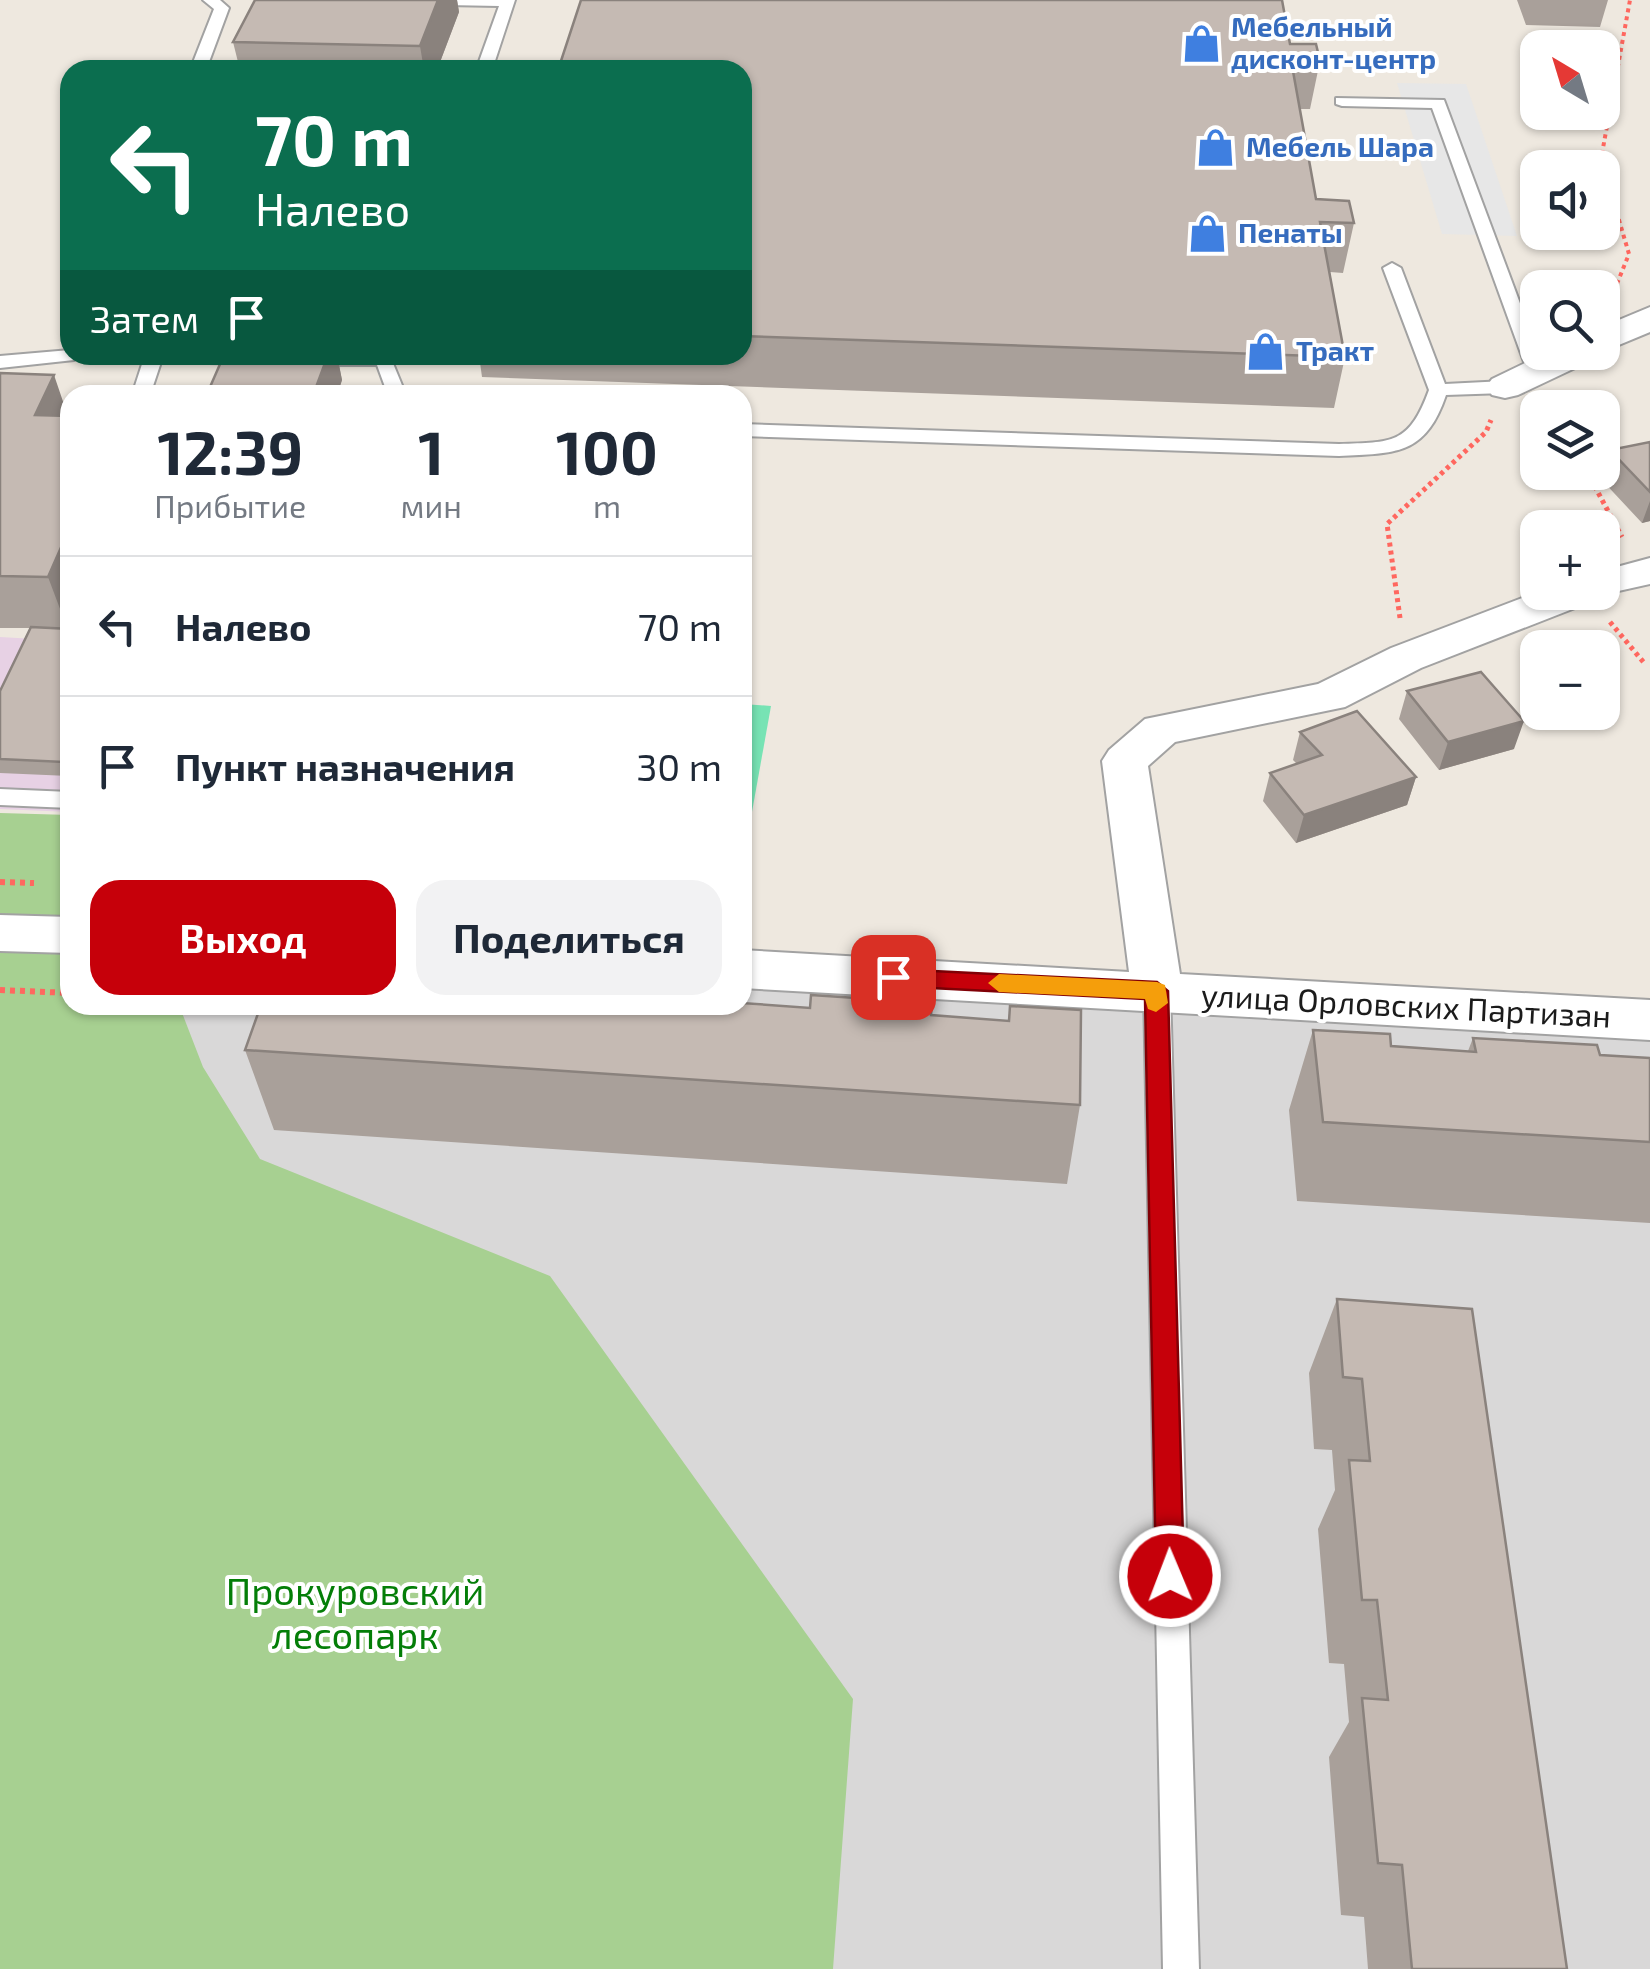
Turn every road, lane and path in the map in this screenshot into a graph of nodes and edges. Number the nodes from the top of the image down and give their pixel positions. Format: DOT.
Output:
graph roads {
  1 [pos="210,0"];
  2 [pos="393,0"];
  3 [pos="1630,0"];
  4 [pos="507,1"];
  5 [pos="202,60"];
  6 [pos="487,60"];
  7 [pos="1342,101"];
  8 [pos="1392,268"];
  9 [pos="1620,276"];
  10 [pos="1650,318"];
  11 [pos="1620,332"];
  12 [pos="60,356"];
  13 [pos="0,362"];
  14 [pos="1542,370"];
  15 [pos="1521,380"];
  16 [pos="1438,390"];
  17 [pos="752,430"];
  18 [pos="1650,570"];
  19 [pos="1620,579"];
  20 [pos="1531,610"];
  21 [pos="1406,658"];
  22 [pos="0,797"];
  23 [pos="60,800"];
  24 [pos="0,932"];
  25 [pos="60,935"];
  26 [pos="752,971"];
  27 [pos="0,990"];
  28 [pos="1157,991"];
  29 [pos="60,993"];
  30 [pos="1650,1020"];
  31 [pos="1181,1969"];
  1 -- 5 [label="lane"];
  2 -- 4 [label="lane"];
  3 -- 9 [label="path"];
  4 -- 6 [label="lane"];
  7 -- 15 [label="lane"];
  8 -- 16 [label="lane"];
  10 -- 11 [label="street"];
  12 -- 13 [label="lane"];
  14 -- 15 [label="street"];
  15 -- 16 [label="lane"];
  15 -- 21 [label="path"];
  16 -- 17 [label="lane"];
  18 -- 19 [label="street"];
  20 -- 21 [label="street"];
  21 -- 28 [label="street"];
  22 -- 23 [label="lane"];
  24 -- 25 [label="street"];
  26 -- 28 [label="street, улица Орловских Партизан"];
  27 -- 29 [label="path"];
  28 -- 30 [label="street, улица Орловских Партизан"];
  28 -- 31 [label="lane"];
}
